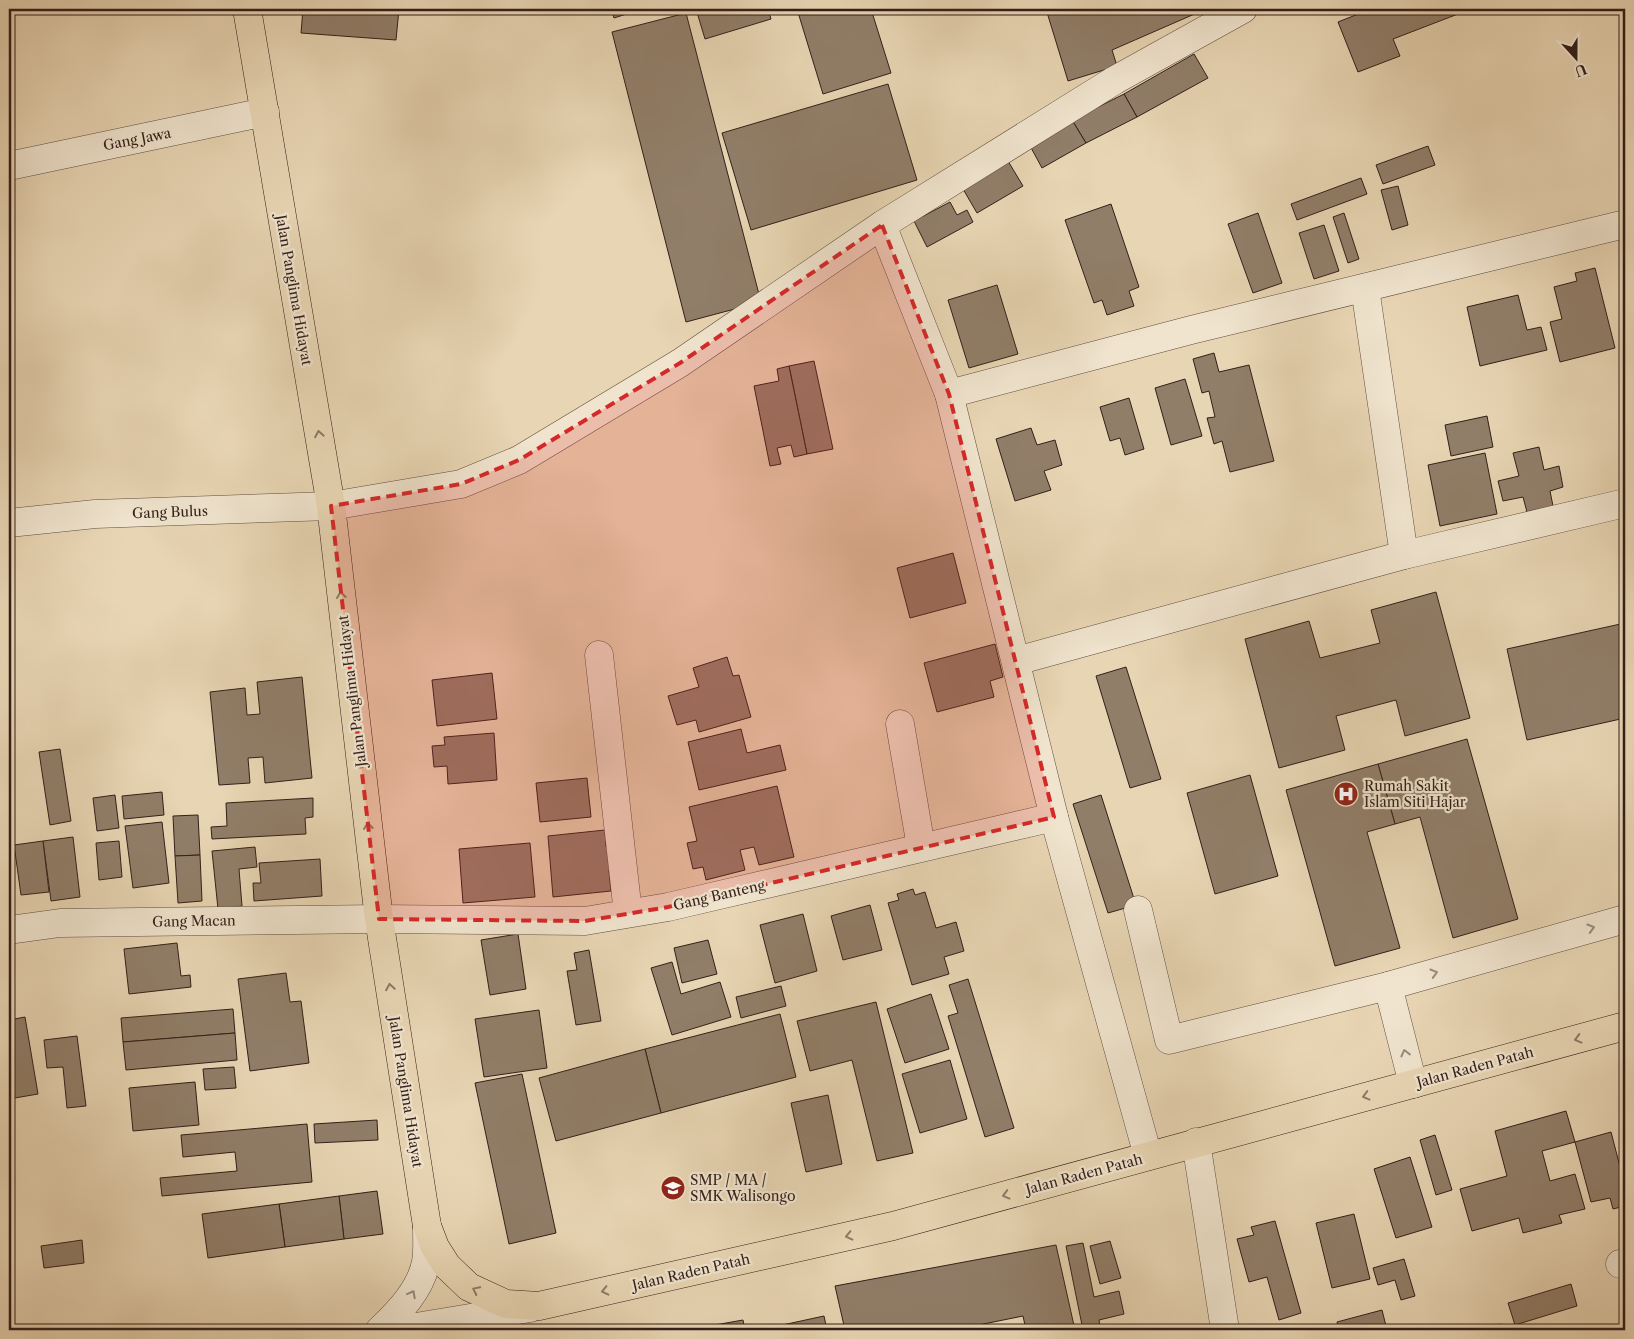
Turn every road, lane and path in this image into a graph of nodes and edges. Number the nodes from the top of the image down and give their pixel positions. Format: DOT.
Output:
graph roads {
  1 [pos="247,9"];
  2 [pos="1242,9"];
  3 [pos="265,112"];
  4 [pos="9,166"];
  5 [pos="1625,224"];
  6 [pos="882,225"];
  7 [pos="1365,288"];
  8 [pos="948,394"];
  9 [pos="1625,503"];
  10 [pos="331,506"];
  11 [pos="9,523"];
  12 [pos="1404,555"];
  13 [pos="599,655"];
  14 [pos="1016,661"];
  15 [pos="900,724"];
  16 [pos="1054,817"];
  17 [pos="921,847"];
  18 [pos="1138,910"];
  19 [pos="628,914"];
  20 [pos="379,918"];
  21 [pos="1625,919"];
  22 [pos="9,930"];
  23 [pos="1388,986"];
  24 [pos="1625,1026"];
  25 [pos="1413,1084"];
  26 [pos="1196,1142"];
  27 [pos="1148,1156"];
  28 [pos="427,1226"];
  29 [pos="539,1306"];
  30 [pos="380,1330"];
  31 [pos="398,1330"];
  32 [pos="1225,1330"];
  1 -- 3 [label="main road, Jalan Panglima Hidayat"];
  2 -- 6 [label="street, Gang Bulus"];
  3 -- 4 [label="street, Gang Jawa"];
  10 -- 3 [label="main road, Jalan Panglima Hidayat, one-way"];
  5 -- 7 [label="street"];
  6 -- 8 [label="street"];
  6 -- 10 [label="street, Gang Bulus"];
  7 -- 8 [label="street"];
  7 -- 12 [label="street"];
  8 -- 14 [label="street"];
  9 -- 12 [label="street"];
  10 -- 11 [label="street, Gang Bulus"];
  20 -- 10 [label="main road, Jalan Panglima Hidayat, one-way"];
  12 -- 14 [label="street"];
  13 -- 19 [label="street"];
  14 -- 16 [label="street"];
  15 -- 17 [label="street"];
  16 -- 17 [label="street, Gang Banteng"];
  16 -- 27 [label="street"];
  17 -- 19 [label="street, Gang Banteng"];
  18 -- 23 [label="street"];
  19 -- 20 [label="street, Gang Banteng"];
  20 -- 22 [label="street, Gang Macan"];
  28 -- 20 [label="main road, Jalan Panglima Hidayat, one-way"];
  23 -- 21 [label="street, one-way"];
  25 -- 23 [label="street, one-way"];
  24 -- 25 [label="main road, Jalan Raden Patah, one-way"];
  25 -- 26 [label="main road, Jalan Raden Patah, one-way"];
  26 -- 27 [label="main road, Jalan Raden Patah"];
  26 -- 32 [label="street"];
  27 -- 29 [label="main road, Jalan Raden Patah, one-way"];
  29 -- 28 [label="main road, Jalan Panglima Hidayat, one-way"];
  30 -- 28 [label="street, one-way"];
  29 -- 31 [label="street"];
}
